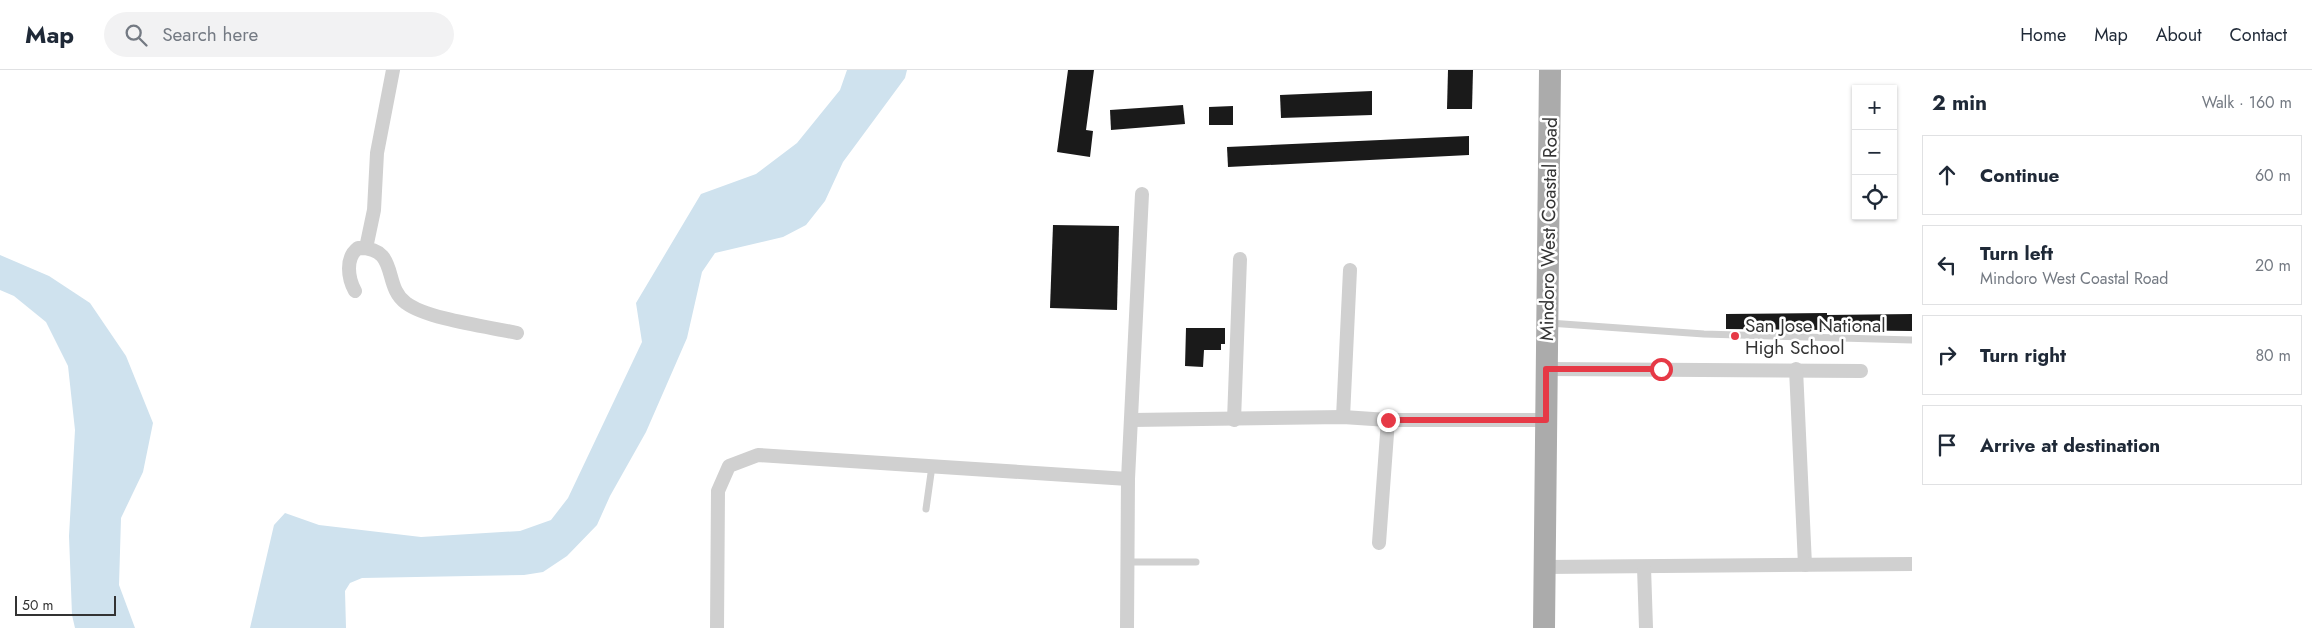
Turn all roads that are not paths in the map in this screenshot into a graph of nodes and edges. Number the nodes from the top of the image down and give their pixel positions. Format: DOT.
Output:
graph roads {
  1 [pos="393,70"];
  2 [pos="1550,70"];
  3 [pos="1142,194"];
  4 [pos="366,248"];
  5 [pos="1240,259"];
  6 [pos="1350,270"];
  7 [pos="355,291"];
  8 [pos="1546,323"];
  9 [pos="518,333"];
  10 [pos="1912,340"];
  11 [pos="1546,369"];
  12 [pos="1796,369"];
  13 [pos="1861,371"];
  14 [pos="1343,417"];
  15 [pos="1132,420"];
  16 [pos="1234,420"];
  17 [pos="1388,420"];
  18 [pos="1546,420"];
  19 [pos="932,466"];
  20 [pos="1128,479"];
  21 [pos="926,509"];
  22 [pos="1379,543"];
  23 [pos="1126,562"];
  24 [pos="1196,562"];
  25 [pos="1912,564"];
  26 [pos="1805,565"];
  27 [pos="1545,567"];
  28 [pos="1644,567"];
  29 [pos="717,628"];
  30 [pos="1127,628"];
  31 [pos="1544,628"];
  32 [pos="1646,628"];
  1 -- 4 [label="street"];
  2 -- 8 [label="main road, Mindoro West Coastal Road"];
  3 -- 15 [label="street"];
  4 -- 7 [label="street"];
  4 -- 9 [label="street"];
  5 -- 16 [label="street"];
  6 -- 14 [label="street"];
  8 -- 10 [label="lane"];
  8 -- 11 [label="main road, Mindoro West Coastal Road"];
  11 -- 12 [label="street"];
  11 -- 18 [label="main road, Mindoro West Coastal Road"];
  12 -- 13 [label="street"];
  12 -- 26 [label="street"];
  14 -- 16 [label="street"];
  14 -- 17 [label="street"];
  15 -- 16 [label="street"];
  15 -- 20 [label="street"];
  17 -- 18 [label="street"];
  17 -- 22 [label="street"];
  18 -- 27 [label="main road, Mindoro West Coastal Road"];
  19 -- 20 [label="street"];
  19 -- 21 [label="lane"];
  19 -- 29 [label="street"];
  20 -- 23 [label="street"];
  23 -- 24 [label="lane"];
  23 -- 30 [label="street"];
  25 -- 26 [label="street"];
  26 -- 28 [label="street"];
  27 -- 28 [label="street"];
  27 -- 31 [label="main road, Mindoro West Coastal Road"];
  28 -- 32 [label="street"];
}
